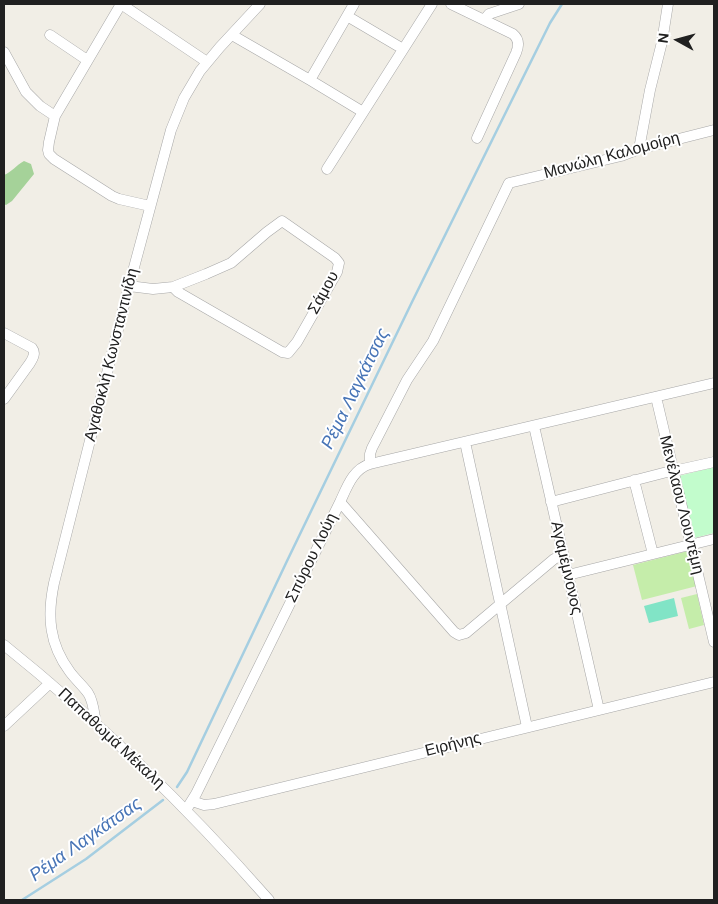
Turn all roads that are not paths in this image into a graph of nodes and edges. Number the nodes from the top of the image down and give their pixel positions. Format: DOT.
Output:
graph roads {
  1 [pos="121,4"];
  2 [pos="260,4"];
  3 [pos="354,4"];
  4 [pos="432,4"];
  5 [pos="451,4"];
  6 [pos="519,4"];
  7 [pos="668,4"];
  8 [pos="347,16"];
  9 [pos="484,20"];
  10 [pos="50,35"];
  11 [pos="232,35"];
  12 [pos="402,49"];
  13 [pos="4,52"];
  14 [pos="87,60"];
  15 [pos="207,62"];
  16 [pos="310,80"];
  17 [pos="363,112"];
  18 [pos="55,116"];
  19 [pos="714,130"];
  20 [pos="477,138"];
  21 [pos="639,149"];
  22 [pos="327,170"];
  23 [pos="150,206"];
  24 [pos="129,286"];
  25 [pos="173,287"];
  26 [pos="4,333"];
  27 [pos="714,383"];
  28 [pos="656,397"];
  29 [pos="4,399"];
  30 [pos="534,426"];
  31 [pos="465,442"];
  32 [pos="714,462"];
  33 [pos="370,464"];
  34 [pos="673,471"];
  35 [pos="634,480"];
  36 [pos="340,502"];
  37 [pos="551,502"];
  38 [pos="714,539"];
  39 [pos="691,544"];
  40 [pos="653,554"];
  41 [pos="564,555"];
  42 [pos="568,575"];
  43 [pos="500,604"];
  44 [pos="712,623"];
  45 [pos="714,642"];
  46 [pos="4,645"];
  47 [pos="714,682"];
  48 [pos="50,683"];
  49 [pos="599,710"];
  50 [pos="96,724"];
  51 [pos="4,726"];
  52 [pos="527,727"];
  53 [pos="189,806"];
  54 [pos="269,900"];
  1 -- 14 [label="street"];
  1 -- 15 [label="street"];
  2 -- 11 [label="street, Αγαθοκλή Κωνσταντινίδη"];
  3 -- 8 [label="street"];
  4 -- 12 [label="street"];
  5 -- 9 [label="street"];
  6 -- 9 [label="street"];
  7 -- 21 [label="street"];
  8 -- 12 [label="street"];
  8 -- 16 [label="street"];
  9 -- 20 [label="street"];
  10 -- 14 [label="street"];
  11 -- 15 [label="street, Αγαθοκλή Κωνσταντινίδη"];
  11 -- 16 [label="street"];
  12 -- 17 [label="street"];
  13 -- 18 [label="street"];
  14 -- 18 [label="street"];
  15 -- 23 [label="street, Αγαθοκλή Κωνσταντινίδη"];
  16 -- 17 [label="street"];
  17 -- 22 [label="street"];
  18 -- 23 [label="street"];
  19 -- 21 [label="street, Μανώλη Καλομοίρη"];
  21 -- 33 [label="street, Μανώλη Καλομοίρη"];
  23 -- 24 [label="street, Αγαθοκλή Κωνσταντινίδη"];
  24 -- 25 [label="street, Σάμου"];
  24 -- 50 [label="street, Αγαθοκλή Κωνσταντινίδη"];
  25 -- 25 [label="street, Σάμου"];
  26 -- 29 [label="street"];
  27 -- 28 [label="street, Σπύρου Λούη"];
  28 -- 30 [label="street, Σπύρου Λούη"];
  28 -- 34 [label="street, Μενέλαου Λουντέμη"];
  30 -- 31 [label="street, Σπύρου Λούη"];
  30 -- 37 [label="street, Αγαμέμνονoς"];
  31 -- 33 [label="street, Σπύρου Λούη"];
  31 -- 43 [label="street"];
  32 -- 34 [label="street"];
  33 -- 36 [label="street, Σπύρου Λούη"];
  34 -- 35 [label="street"];
  34 -- 39 [label="street, Μενέλαου Λουντέμη"];
  35 -- 37 [label="street"];
  35 -- 40 [label="street"];
  36 -- 43 [label="street"];
  36 -- 53 [label="street, Σπύρου Λούη"];
  37 -- 41 [label="street, Αγαμέμνονoς"];
  38 -- 39 [label="street"];
  39 -- 40 [label="street"];
  39 -- 44 [label="street, Μενέλαου Λουντέμη"];
  40 -- 42 [label="street"];
  41 -- 42 [label="street, Αγαμέμνονoς"];
  41 -- 43 [label="street"];
  42 -- 49 [label="street, Αγαμέμνονoς"];
  43 -- 52 [label="street"];
  44 -- 45 [label="street, Μενέλαου Λουντέμη"];
  46 -- 48 [label="street, Παπαθωμά Μέκαλη"];
  47 -- 49 [label="street, Ειρήνης"];
  48 -- 50 [label="street, Παπαθωμά Μέκαλη"];
  48 -- 51 [label="street"];
  49 -- 52 [label="street, Ειρήνης"];
  50 -- 53 [label="street, Παπαθωμά Μέκαλη"];
  52 -- 53 [label="street, Ειρήνης"];
  53 -- 54 [label="street, Παπαθωμά Μέκαλη"];
}
